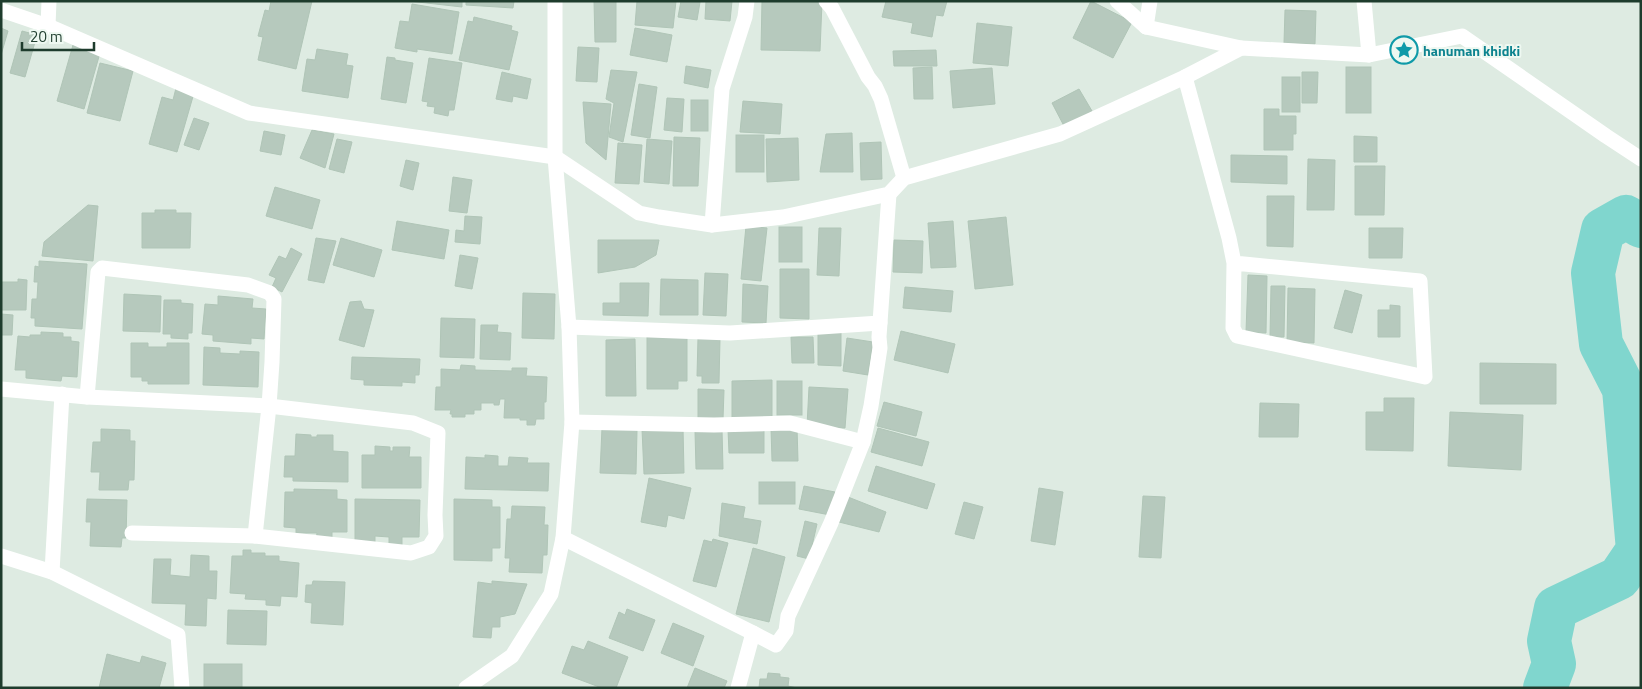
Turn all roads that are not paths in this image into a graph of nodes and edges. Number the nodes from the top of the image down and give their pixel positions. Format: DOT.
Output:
graph roads {
  1 [pos="49,1"];
  2 [pos="555,1"];
  3 [pos="747,1"];
  4 [pos="826,1"];
  5 [pos="1118,1"];
  6 [pos="1150,1"];
  7 [pos="1364,1"];
  8 [pos="1,10"];
  9 [pos="48,26"];
  10 [pos="1146,27"];
  11 [pos="1241,48"];
  12 [pos="1369,55"];
  13 [pos="1185,76"];
  14 [pos="555,158"];
  15 [pos="1641,159"];
  16 [pos="904,178"];
  17 [pos="889,194"];
  18 [pos="712,225"];
  19 [pos="1234,262"];
  20 [pos="880,323"];
  21 [pos="569,327"];
  22 [pos="1,389"];
  23 [pos="62,394"];
  24 [pos="86,397"];
  25 [pos="268,406"];
  26 [pos="572,422"];
  27 [pos="863,442"];
  28 [pos="132,533"];
  29 [pos="255,536"];
  30 [pos="563,538"];
  31 [pos="1,556"];
  32 [pos="52,572"];
  33 [pos="753,634"];
  34 [pos="182,688"];
  35 [pos="466,688"];
  36 [pos="738,688"];
  1 -- 9 [label="street"];
  2 -- 14 [label="street"];
  3 -- 18 [label="street"];
  4 -- 16 [label="street"];
  5 -- 10 [label="street"];
  6 -- 10 [label="street"];
  7 -- 12 [label="street"];
  8 -- 9 [label="street"];
  9 -- 14 [label="street"];
  10 -- 11 [label="street"];
  11 -- 12 [label="street"];
  11 -- 13 [label="street"];
  12 -- 15 [label="street"];
  13 -- 16 [label="street"];
  13 -- 19 [label="street"];
  14 -- 18 [label="street"];
  14 -- 21 [label="street"];
  16 -- 17 [label="street"];
  17 -- 18 [label="street"];
  17 -- 20 [label="street"];
  19 -- 19 [label="street"];
  20 -- 21 [label="street"];
  20 -- 27 [label="street"];
  21 -- 26 [label="street"];
  22 -- 23 [label="street"];
  23 -- 24 [label="street"];
  23 -- 32 [label="street"];
  24 -- 25 [label="street"];
  24 -- 25 [label="street"];
  25 -- 29 [label="street"];
  25 -- 29 [label="street"];
  26 -- 27 [label="street"];
  26 -- 30 [label="street"];
  27 -- 33 [label="street"];
  28 -- 29 [label="street"];
  30 -- 33 [label="street"];
  30 -- 35 [label="street"];
  31 -- 32 [label="street"];
  32 -- 34 [label="street"];
  33 -- 36 [label="street"];
}
